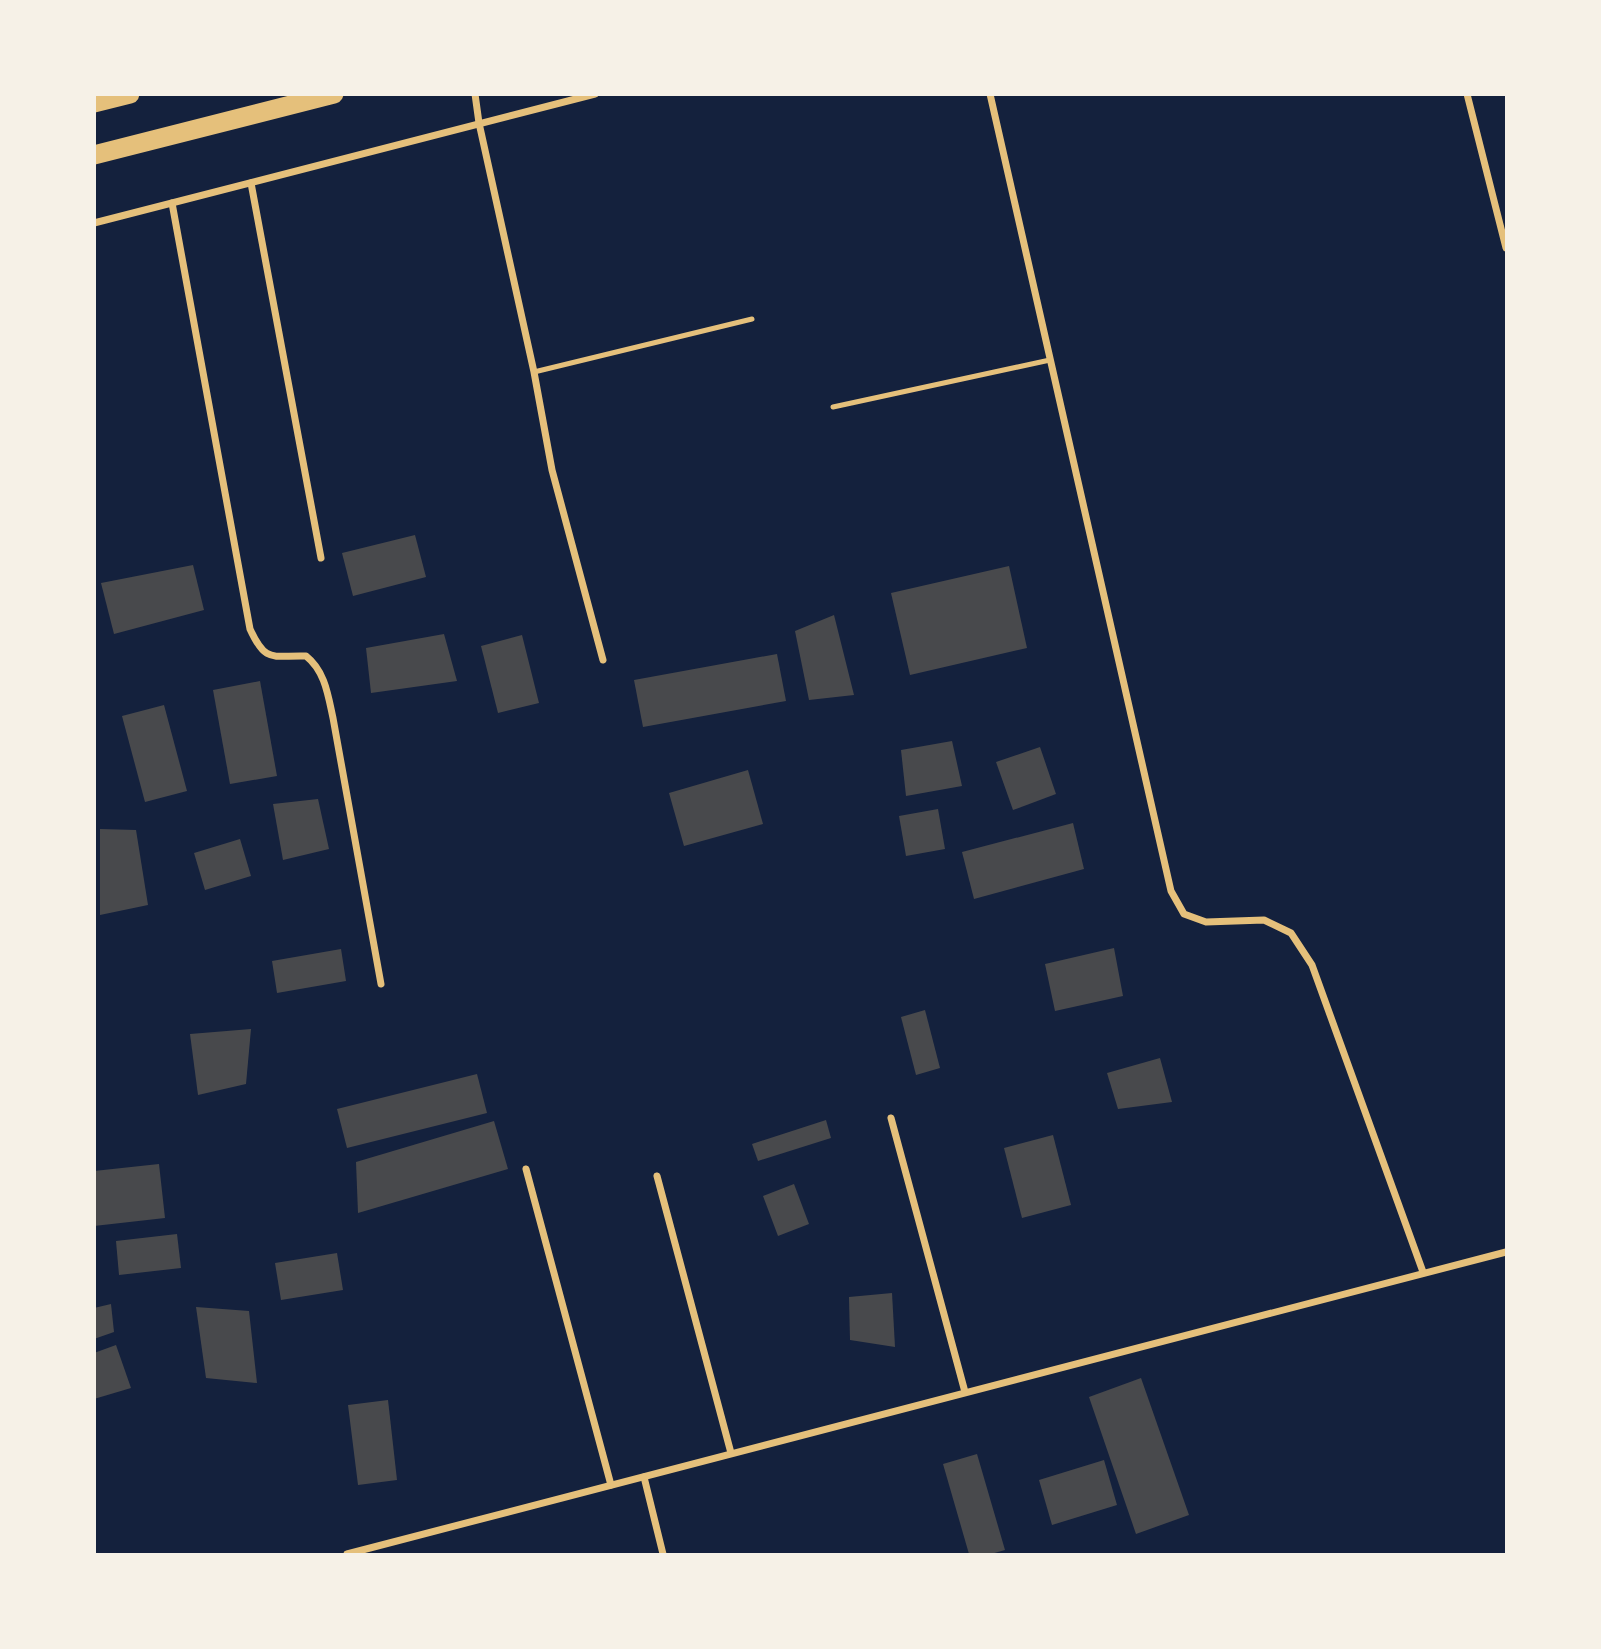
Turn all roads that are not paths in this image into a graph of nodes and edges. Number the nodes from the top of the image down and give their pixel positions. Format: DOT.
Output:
graph roads {
  1 [pos="130,94"];
  2 [pos="334,94"];
  3 [pos="475,94"];
  4 [pos="596,94"];
  5 [pos="989,94"];
  6 [pos="1467,94"];
  7 [pos="94,103"];
  8 [pos="479,123"];
  9 [pos="94,155"];
  10 [pos="251,183"];
  11 [pos="172,203"];
  12 [pos="94,223"];
  13 [pos="1507,248"];
  14 [pos="752,319"];
  15 [pos="1050,360"];
  16 [pos="534,372"];
  17 [pos="833,407"];
  18 [pos="320,558"];
  19 [pos="603,660"];
  20 [pos="381,984"];
  21 [pos="891,1118"];
  22 [pos="526,1170"];
  23 [pos="657,1176"];
  24 [pos="1507,1252"];
  25 [pos="1423,1272"];
  26 [pos="965,1392"];
  27 [pos="731,1453"];
  28 [pos="643,1477"];
  29 [pos="611,1485"];
  30 [pos="347,1555"];
  31 [pos="663,1555"];
  1 -- 7 [label="highway"];
  2 -- 9 [label="highway"];
  3 -- 8 [label="street"];
  4 -- 8 [label="street"];
  5 -- 15 [label="street"];
  6 -- 13 [label="street"];
  8 -- 10 [label="street"];
  8 -- 16 [label="street"];
  10 -- 11 [label="street"];
  10 -- 18 [label="street"];
  11 -- 12 [label="street"];
  11 -- 20 [label="street"];
  14 -- 16 [label="lane"];
  15 -- 17 [label="lane"];
  15 -- 25 [label="street"];
  16 -- 19 [label="street"];
  21 -- 26 [label="street"];
  22 -- 29 [label="street"];
  23 -- 27 [label="street"];
  24 -- 25 [label="street"];
  25 -- 26 [label="street"];
  26 -- 27 [label="street"];
  27 -- 28 [label="street"];
  28 -- 29 [label="street"];
  28 -- 31 [label="street"];
  29 -- 30 [label="street"];
}
